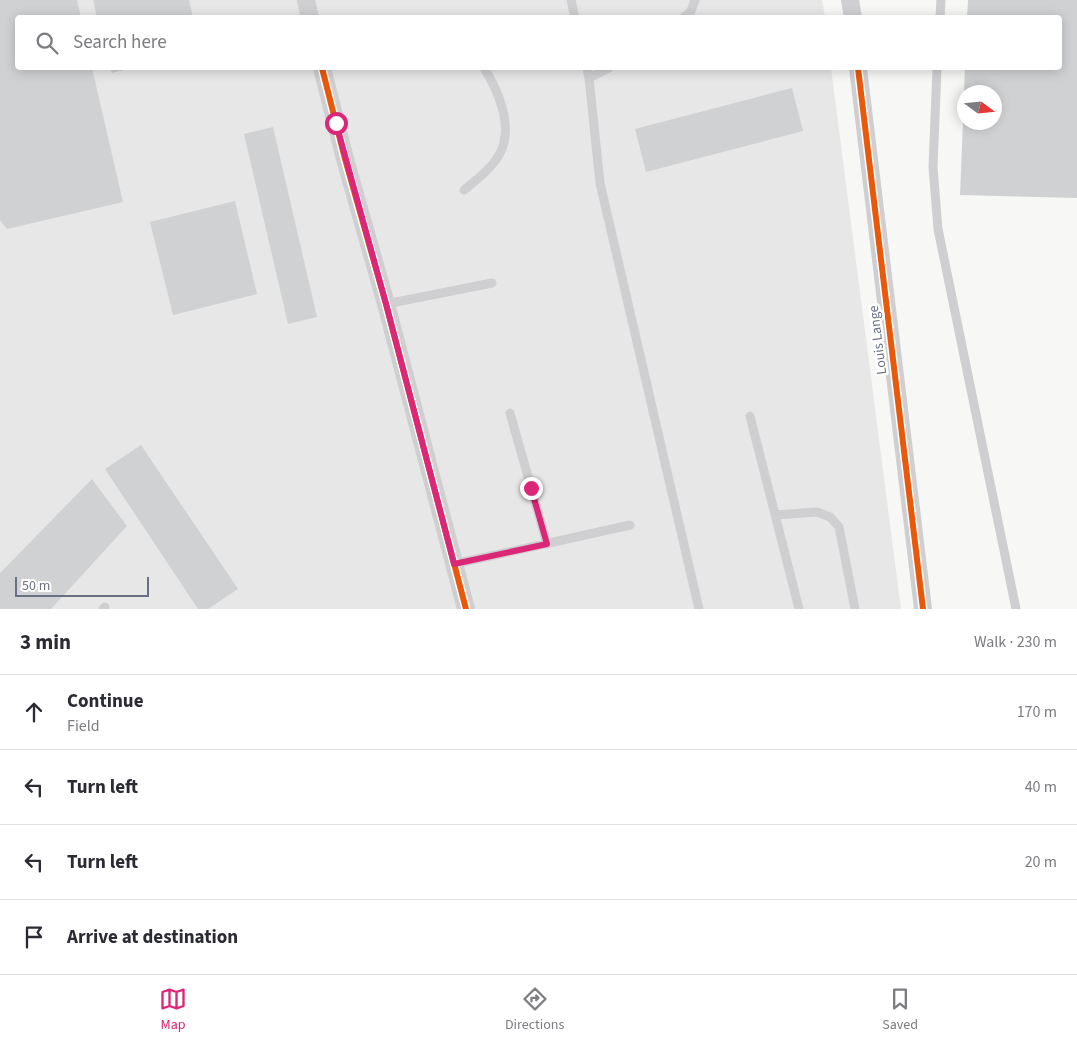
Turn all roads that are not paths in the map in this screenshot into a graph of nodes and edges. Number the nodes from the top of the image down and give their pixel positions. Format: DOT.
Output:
graph roads {
  1 [pos="306,0"];
  2 [pos="571,0"];
  3 [pos="695,0"];
  4 [pos="850,0"];
  5 [pos="941,0"];
  6 [pos="309,15"];
  7 [pos="574,15"];
  8 [pos="686,15"];
  9 [pos="852,15"];
  10 [pos="940,15"];
  11 [pos="323,70"];
  12 [pos="485,70"];
  13 [pos="587,70"];
  14 [pos="605,70"];
  15 [pos="858,70"];
  16 [pos="937,70"];
  17 [pos="589,78"];
  18 [pos="464,190"];
  19 [pos="492,283"];
  20 [pos="386,304"];
  21 [pos="510,413"];
  22 [pos="750,416"];
  23 [pos="775,515"];
  24 [pos="630,525"];
  25 [pos="547,544"];
  26 [pos="454,564"];
  27 [pos="466,609"];
  28 [pos="700,609"];
  29 [pos="799,609"];
  30 [pos="855,609"];
  31 [pos="923,609"];
  32 [pos="1016,609"];
  1 -- 6 [label="street"];
  2 -- 7 [label="lane"];
  3 -- 8 [label="lane"];
  4 -- 9 [label="street"];
  5 -- 10 [label="lane"];
  11 -- 20 [label="street"];
  12 -- 18 [label="lane"];
  13 -- 17 [label="lane"];
  14 -- 17 [label="lane"];
  15 -- 31 [label="street, Louis Lange"];
  16 -- 32 [label="lane"];
  17 -- 28 [label="lane"];
  19 -- 20 [label="lane"];
  20 -- 26 [label="street"];
  21 -- 25 [label="lane"];
  22 -- 23 [label="lane"];
  23 -- 29 [label="lane"];
  23 -- 30 [label="lane"];
  24 -- 25 [label="lane"];
  25 -- 26 [label="lane"];
  26 -- 27 [label="street"];
}
